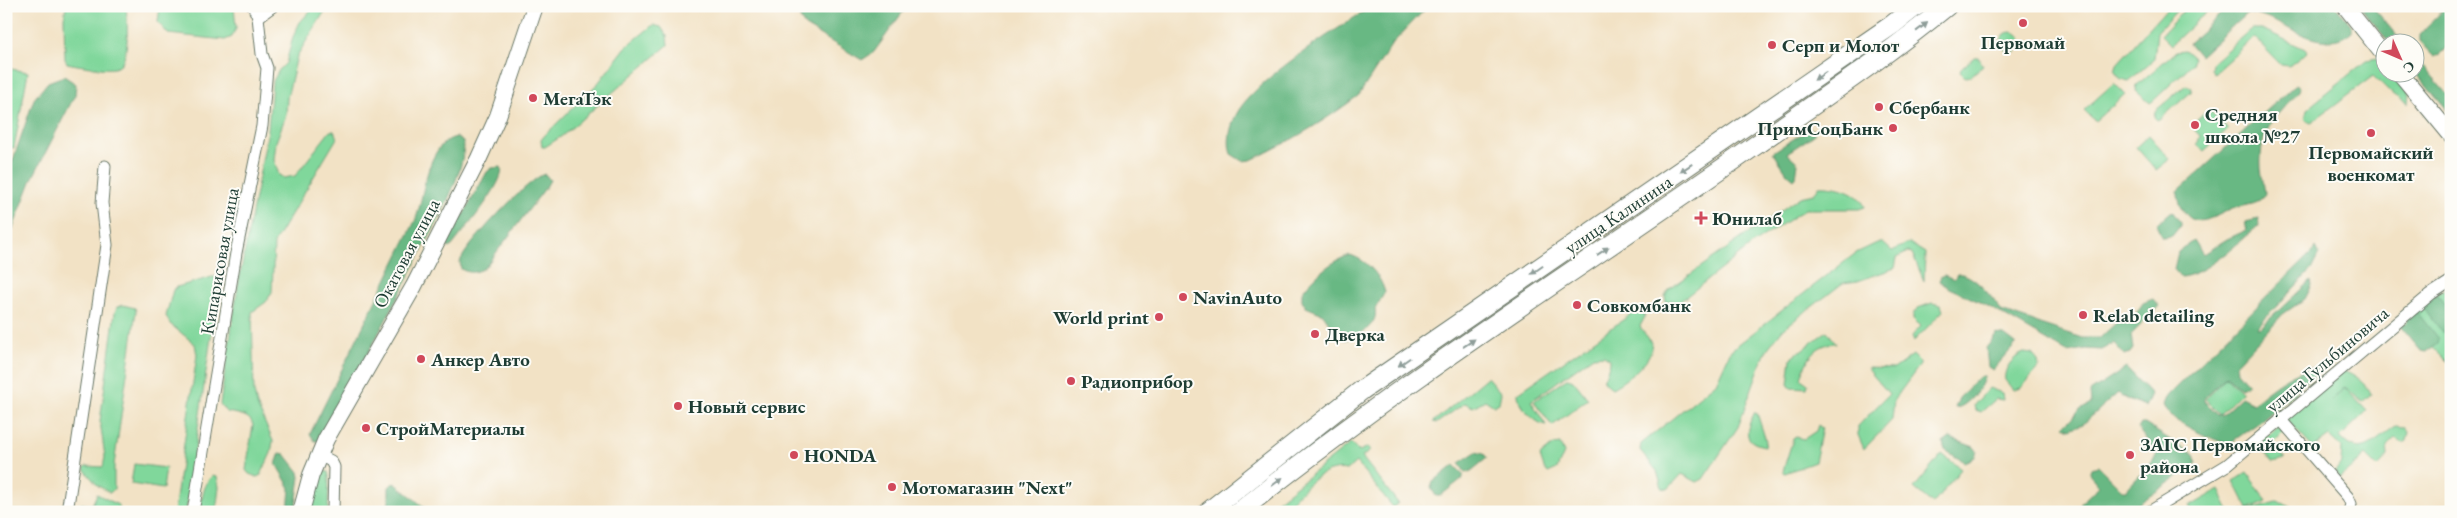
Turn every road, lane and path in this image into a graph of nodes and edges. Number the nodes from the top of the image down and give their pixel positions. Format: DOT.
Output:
graph roads {
  1 [pos="253,6"];
  2 [pos="273,6"];
  3 [pos="535,6"];
  4 [pos="1916,6"];
  5 [pos="1947,6"];
  6 [pos="2345,6"];
  7 [pos="258,17"];
  8 [pos="2374,42"];
  9 [pos="2407,82"];
  10 [pos="2451,135"];
  11 [pos="105,166"];
  12 [pos="2451,281"];
  13 [pos="2281,420"];
  14 [pos="319,455"];
  15 [pos="67,512"];
  16 [pos="193,512"];
  17 [pos="301,512"];
  18 [pos="333,512"];
  19 [pos="1208,512"];
  20 [pos="1238,512"];
  21 [pos="2148,512"];
  22 [pos="2349,512"];
  1 -- 7 [label="street, Кипарисовая улица"];
  2 -- 7 [label="street"];
  3 -- 14 [label="main road, Окатовая улица"];
  4 -- 19 [label="highway, улица Калинина, one-way"];
  20 -- 5 [label="highway, улица Калинина, one-way"];
  6 -- 8 [label="main road"];
  7 -- 16 [label="street, Кипарисовая улица"];
  9 -- 10 [label="main road"];
  11 -- 15 [label="street"];
  12 -- 13 [label="street, улица Гульбиновича"];
  13 -- 21 [label="street, улица Гульбиновича"];
  13 -- 22 [label="street"];
  14 -- 17 [label="main road, Окатовая улица"];
  14 -- 18 [label="street"];
}
